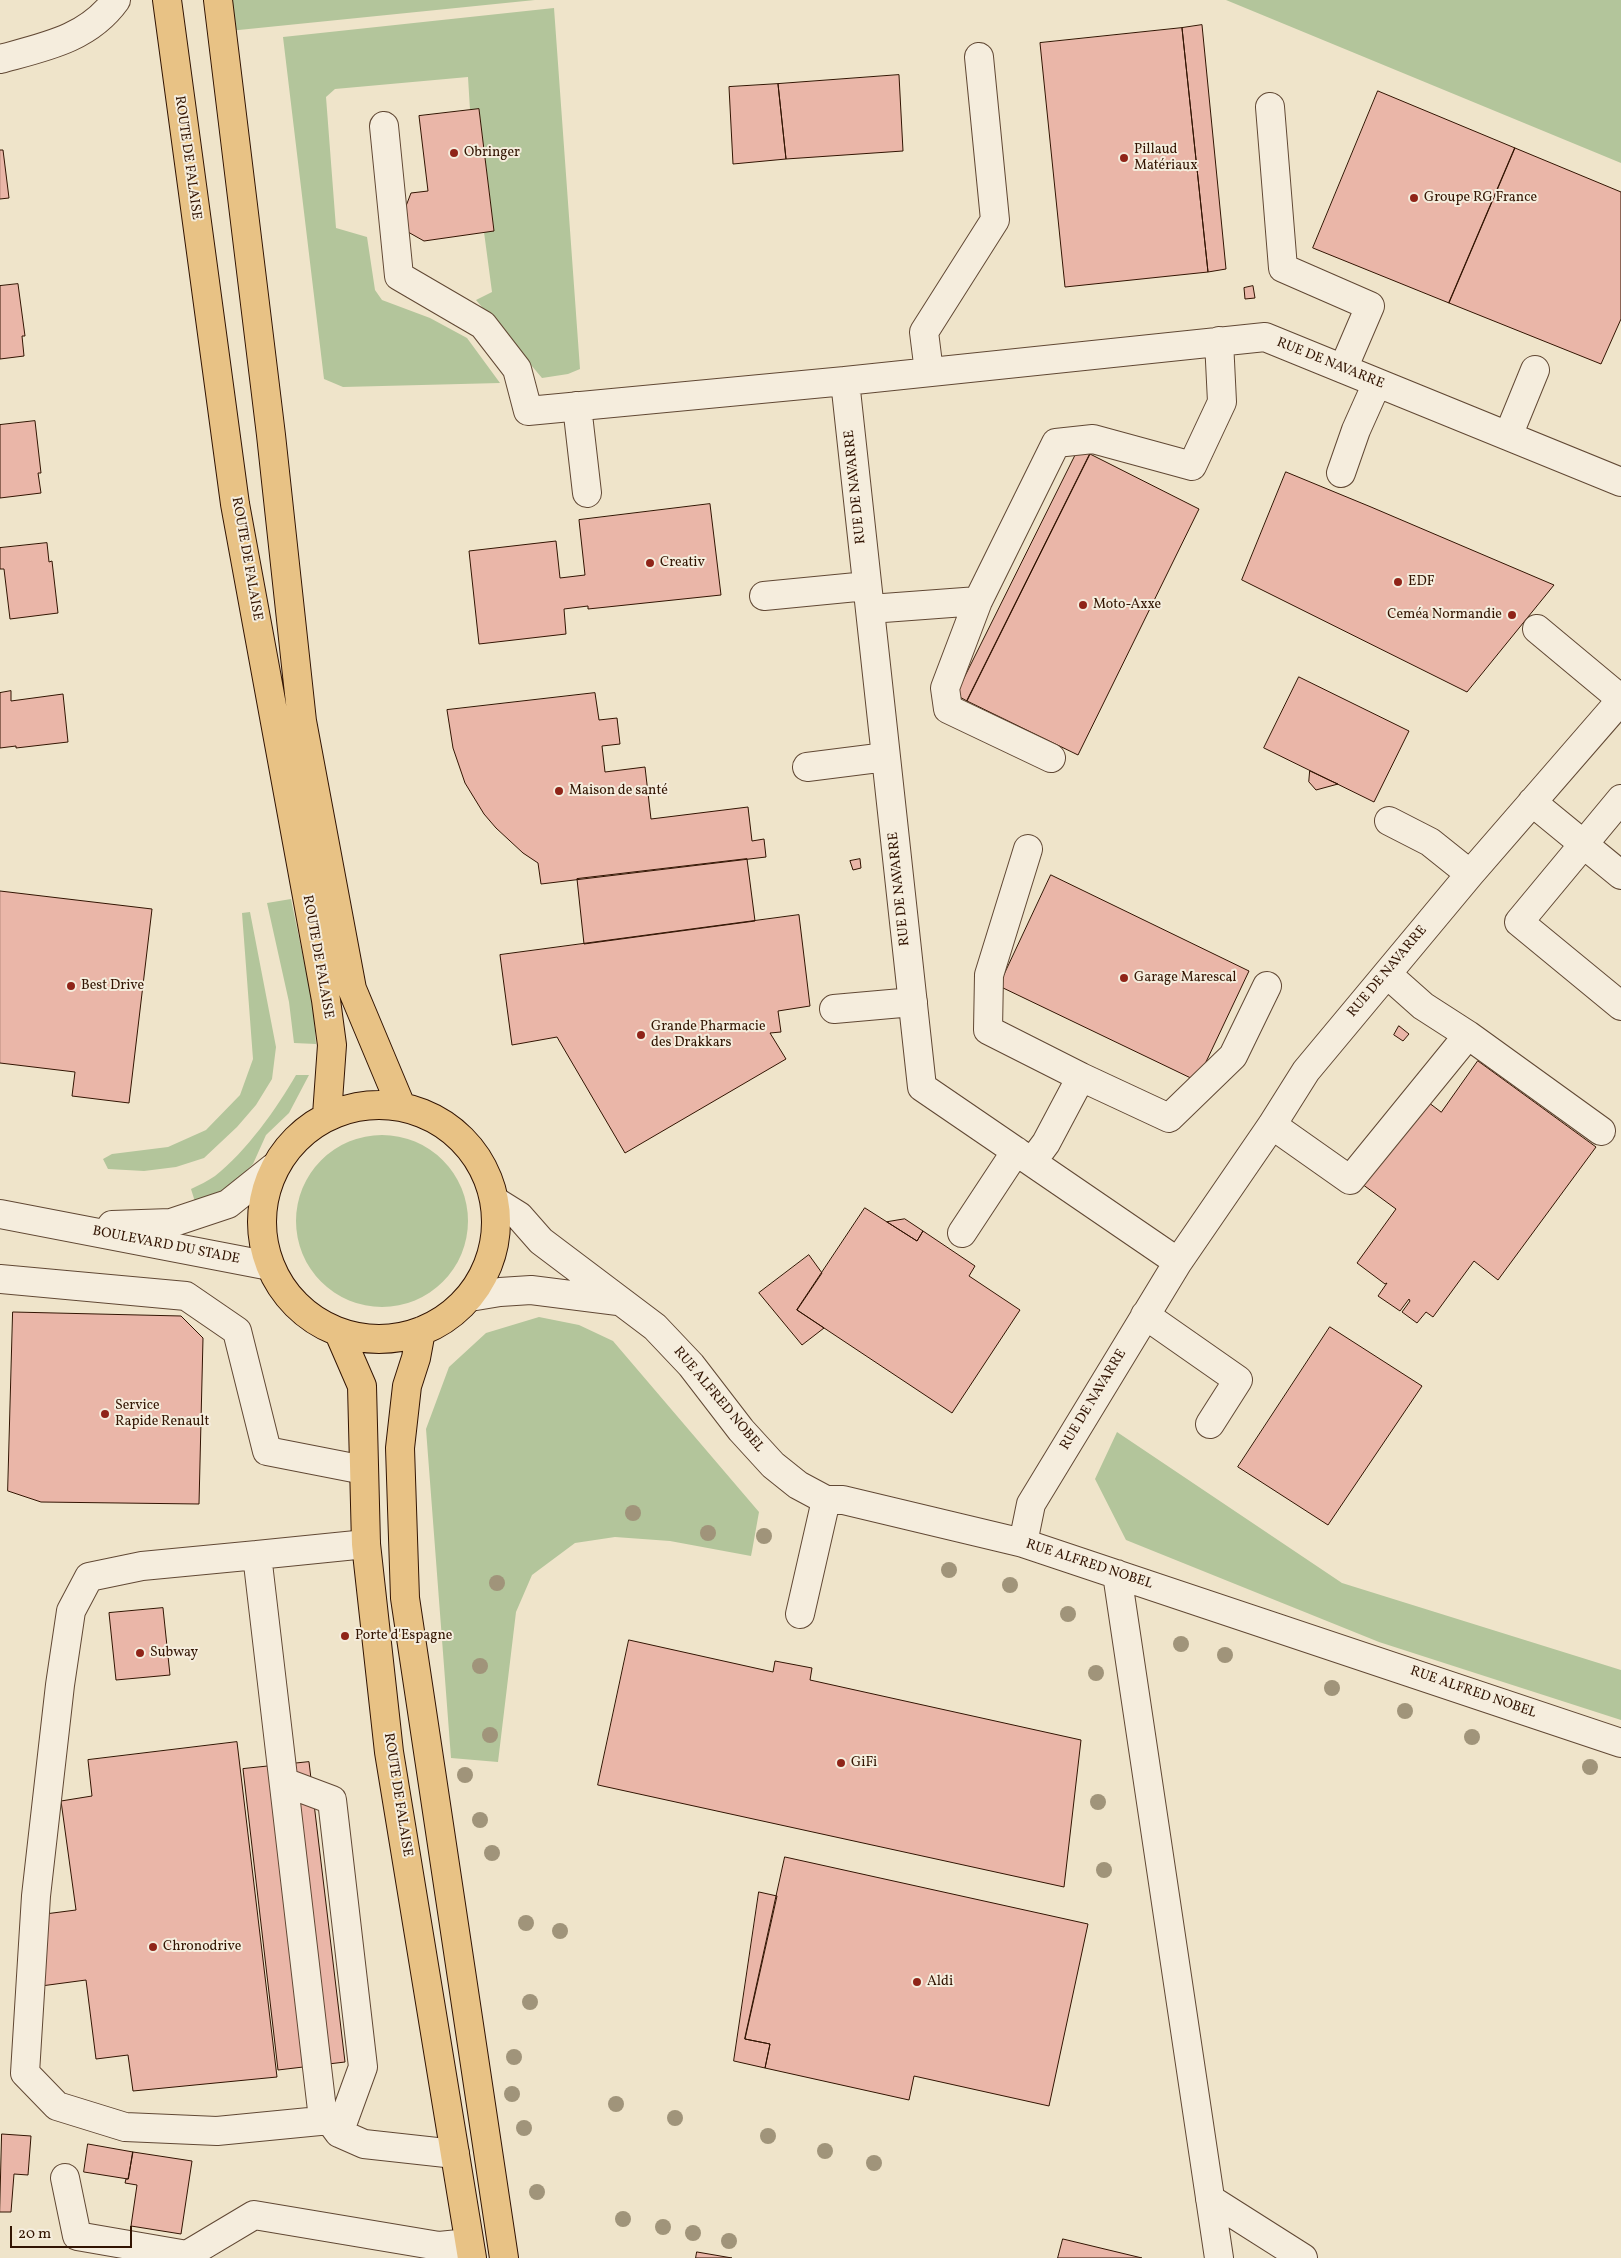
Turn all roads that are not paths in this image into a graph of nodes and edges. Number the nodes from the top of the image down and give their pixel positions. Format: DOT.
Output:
graph roads {
  1 [pos="116,0"];
  2 [pos="167,0"];
  3 [pos="218,0"];
  4 [pos="980,58"];
  5 [pos="0,59"];
  6 [pos="1270,107"];
  7 [pos="384,126"];
  8 [pos="1219,341"];
  9 [pos="1343,369"];
  10 [pos="1534,370"];
  11 [pos="930,372"];
  12 [pos="845,381"];
  13 [pos="1378,383"];
  14 [pos="577,406"];
  15 [pos="1508,436"];
  16 [pos="1341,472"];
  17 [pos="1621,482"];
  18 [pos="587,493"];
  19 [pos="764,596"];
  20 [pos="868,597"];
  21 [pos="978,601"];
  22 [pos="1537,628"];
  23 [pos="1621,699"];
  24 [pos="886,757"];
  25 [pos="1051,758"];
  26 [pos="807,767"];
  27 [pos="1621,799"];
  28 [pos="1532,802"];
  29 [pos="1389,821"];
  30 [pos="1584,845"];
  31 [pos="1028,849"];
  32 [pos="1470,874"];
  33 [pos="1621,875"];
  34 [pos="1387,974"];
  35 [pos="1267,986"];
  36 [pos="913,1002"];
  37 [pos="1621,1006"];
  38 [pos="834,1009"];
  39 [pos="1468,1035"];
  40 [pos="1081,1077"];
  41 [pos="401,1106"];
  42 [pos="327,1116"];
  43 [pos="1272,1126"];
  44 [pos="1601,1131"];
  45 [pos="1024,1157"];
  46 [pos="273,1168"];
  47 [pos="495,1201"];
  48 [pos="0,1214"];
  49 [pos="64,1226"];
  50 [pos="962,1233"];
  51 [pos="1178,1262"];
  52 [pos="270,1266"];
  53 [pos="0,1279"];
  54 [pos="470,1297"];
  55 [pos="619,1301"];
  56 [pos="1146,1315"];
  57 [pos="421,1332"];
  58 [pos="339,1333"];
  59 [pos="1210,1424"];
  60 [pos="364,1470"];
  61 [pos="826,1500"];
  62 [pos="1023,1543"];
  63 [pos="366,1544"];
  64 [pos="257,1555"];
  65 [pos="1117,1574"];
  66 [pos="800,1614"];
  67 [pos="1621,1743"];
  68 [pos="284,1782"];
  69 [pos="335,2127"];
  70 [pos="455,2154"];
  71 [pos="65,2178"];
  72 [pos="1210,2199"];
  73 [pos="471,2251"];
  74 [pos="504,2258"];
  75 [pos="1219,2258"];
  76 [pos="1303,2258"];
  1 -- 5 [label="street"];
  2 -- 42 [label="main road, ROUTE DE FALAISE"];
  3 -- 41 [label="main road, ROUTE DE FALAISE"];
  4 -- 11 [label="street"];
  6 -- 9 [label="street"];
  7 -- 14 [label="street"];
  8 -- 9 [label="street, RUE DE NAVARRE"];
  8 -- 11 [label="street, RUE DE NAVARRE"];
  8 -- 21 [label="street"];
  9 -- 13 [label="street, RUE DE NAVARRE"];
  10 -- 15 [label="street"];
  11 -- 12 [label="street, RUE DE NAVARRE"];
  12 -- 14 [label="street"];
  12 -- 20 [label="street, RUE DE NAVARRE"];
  13 -- 15 [label="street, RUE DE NAVARRE"];
  13 -- 16 [label="street"];
  14 -- 18 [label="street"];
  15 -- 17 [label="street, RUE DE NAVARRE"];
  19 -- 20 [label="street"];
  20 -- 21 [label="street"];
  20 -- 24 [label="street, RUE DE NAVARRE"];
  21 -- 25 [label="street"];
  22 -- 23 [label="street"];
  23 -- 28 [label="street, RUE DE NAVARRE"];
  24 -- 26 [label="street"];
  24 -- 36 [label="street, RUE DE NAVARRE"];
  27 -- 30 [label="street"];
  28 -- 30 [label="street"];
  28 -- 32 [label="street, RUE DE NAVARRE"];
  29 -- 32 [label="street"];
  30 -- 33 [label="street"];
  30 -- 37 [label="street"];
  31 -- 40 [label="street"];
  32 -- 34 [label="street, RUE DE NAVARRE"];
  34 -- 39 [label="street"];
  34 -- 43 [label="street, RUE DE NAVARRE"];
  35 -- 40 [label="street"];
  36 -- 38 [label="street"];
  36 -- 45 [label="street, RUE DE NAVARRE"];
  39 -- 43 [label="street"];
  39 -- 44 [label="street"];
  40 -- 45 [label="street"];
  41 -- 42 [label="main road"];
  41 -- 47 [label="main road"];
  42 -- 46 [label="main road"];
  43 -- 51 [label="street, RUE DE NAVARRE"];
  45 -- 50 [label="street"];
  45 -- 51 [label="street, RUE DE NAVARRE"];
  46 -- 49 [label="street, BOULEVARD DU STADE"];
  46 -- 52 [label="main road"];
  47 -- 54 [label="main road"];
  47 -- 55 [label="street, RUE ALFRED NOBEL"];
  48 -- 49 [label="street, BOULEVARD DU STADE"];
  49 -- 52 [label="street, BOULEVARD DU STADE"];
  51 -- 56 [label="street, RUE DE NAVARRE"];
  52 -- 58 [label="main road"];
  53 -- 60 [label="street"];
  54 -- 55 [label="street, RUE ALFRED NOBEL"];
  54 -- 57 [label="main road"];
  55 -- 61 [label="street, RUE ALFRED NOBEL"];
  56 -- 59 [label="street"];
  56 -- 62 [label="street, RUE DE NAVARRE"];
  57 -- 58 [label="main road"];
  57 -- 74 [label="main road"];
  58 -- 60 [label="main road, ROUTE DE FALAISE"];
  60 -- 63 [label="main road, ROUTE DE FALAISE"];
  61 -- 62 [label="street, RUE ALFRED NOBEL"];
  61 -- 66 [label="street"];
  62 -- 65 [label="street, RUE ALFRED NOBEL"];
  63 -- 64 [label="street"];
  63 -- 70 [label="main road, ROUTE DE FALAISE"];
  64 -- 68 [label="street"];
  64 -- 69 [label="street"];
  65 -- 67 [label="street, RUE ALFRED NOBEL"];
  65 -- 72 [label="street"];
  68 -- 69 [label="street"];
  68 -- 69 [label="street"];
  69 -- 70 [label="street"];
  70 -- 73 [label="main road, ROUTE DE FALAISE"];
  71 -- 73 [label="street"];
  72 -- 75 [label="street"];
  72 -- 76 [label="street"];
}
